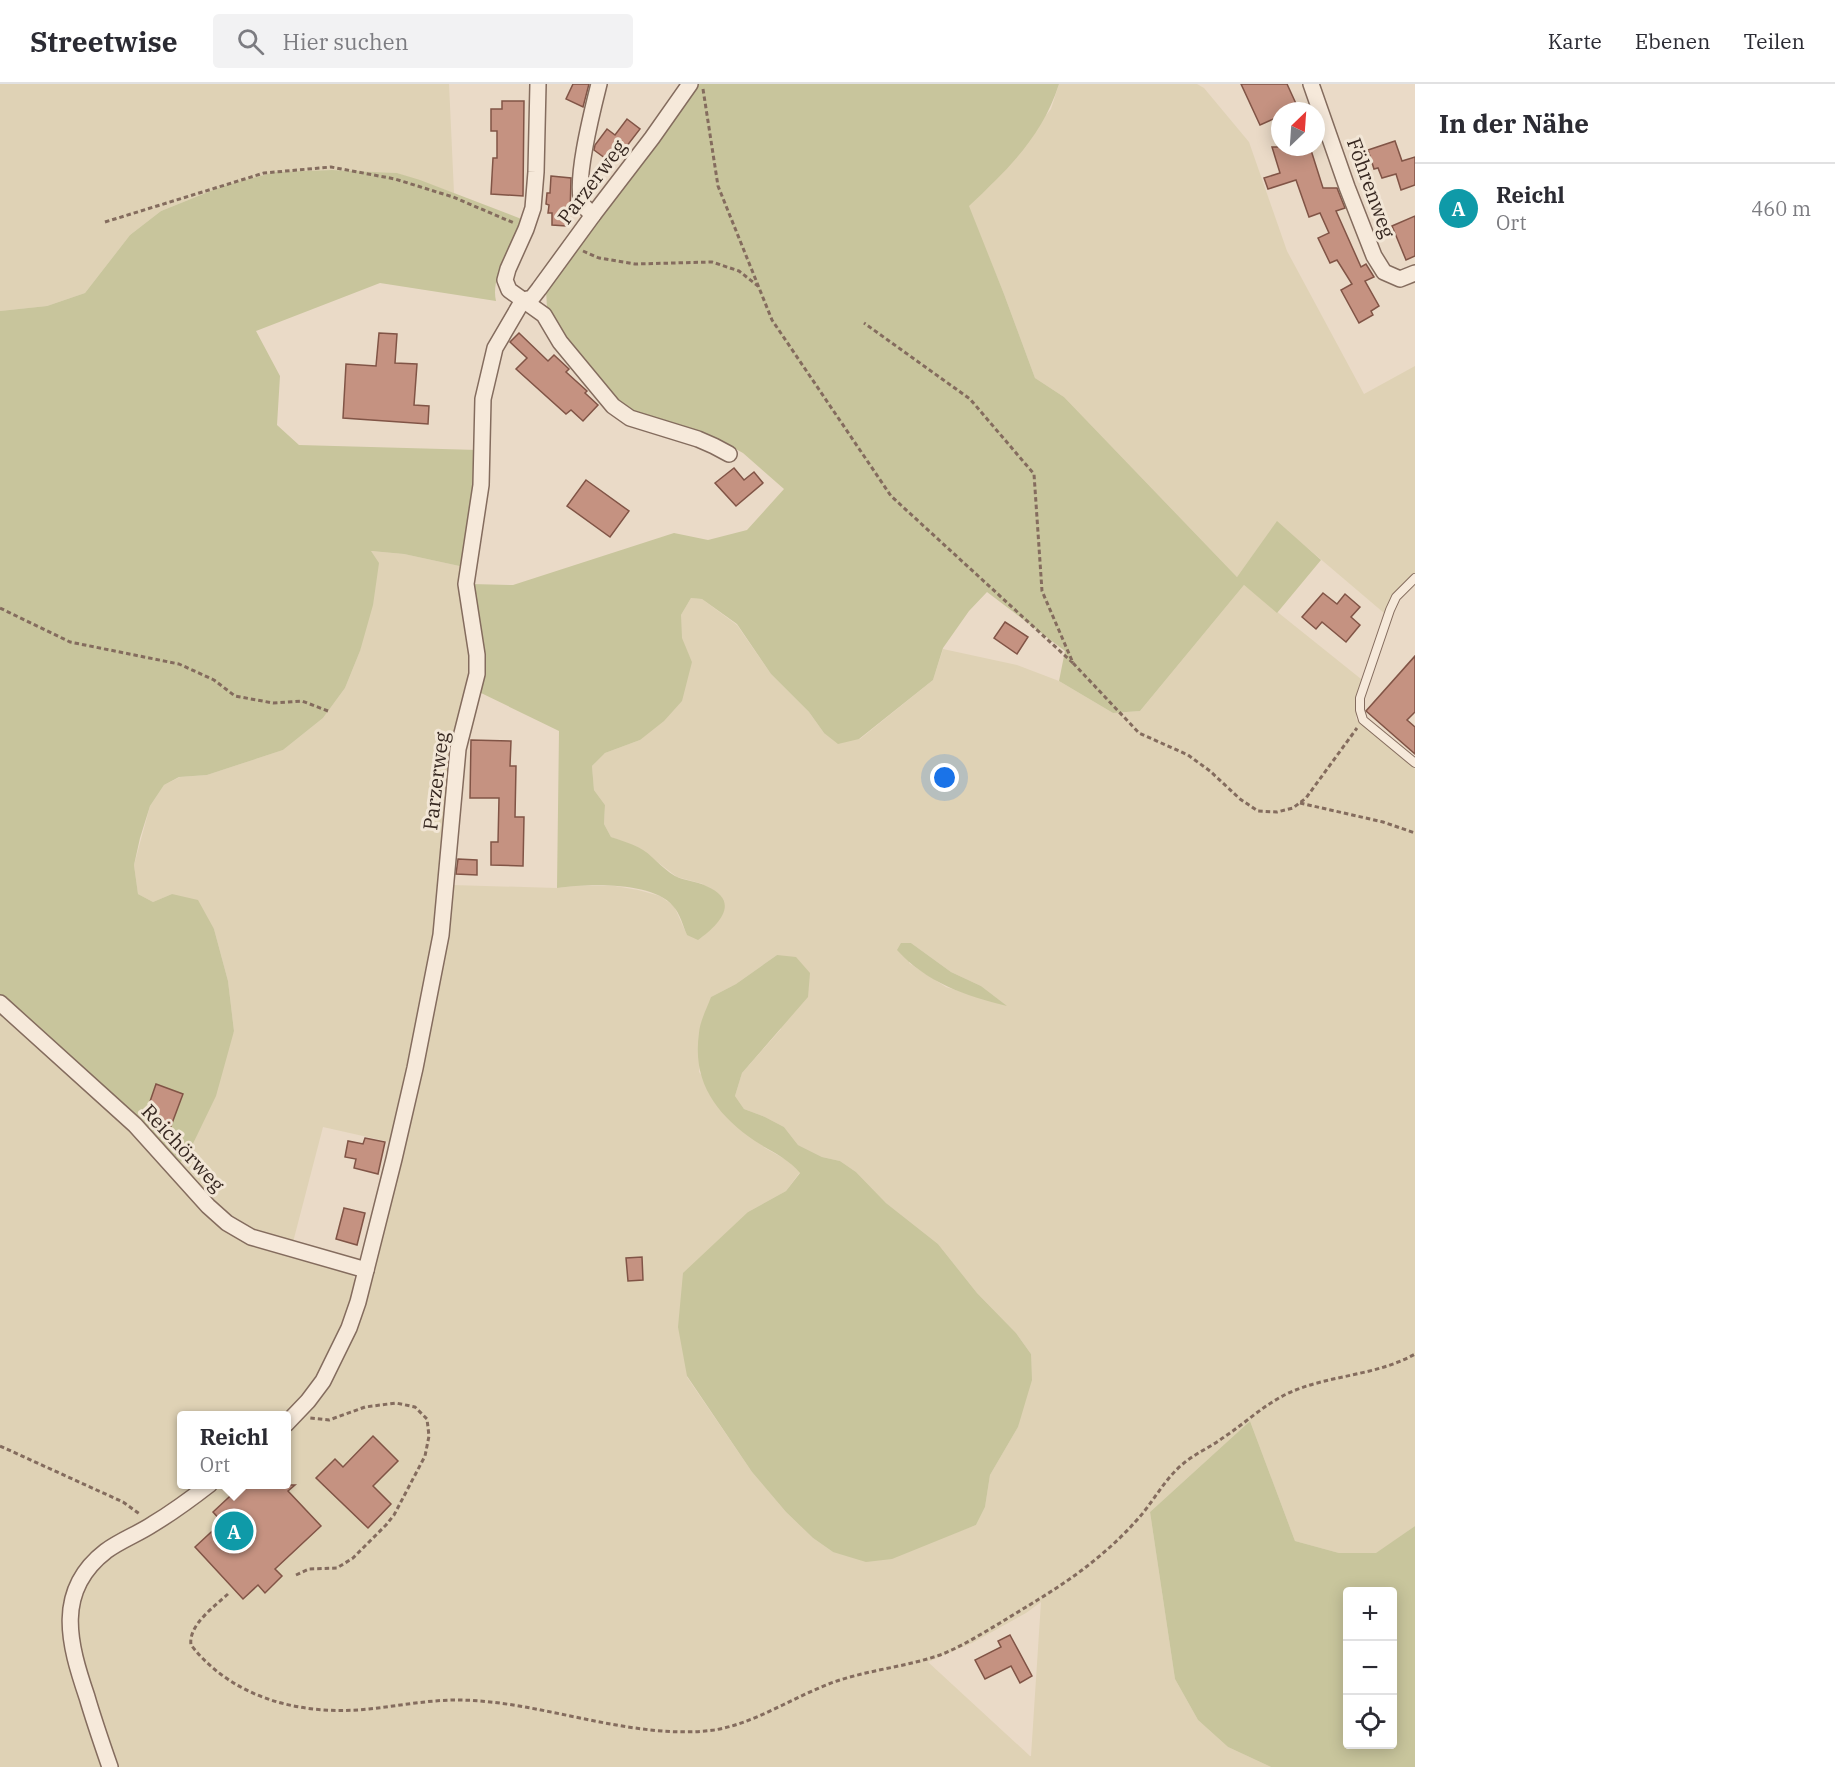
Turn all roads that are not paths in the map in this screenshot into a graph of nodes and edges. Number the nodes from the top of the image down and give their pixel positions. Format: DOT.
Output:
graph roads {
  1 [pos="538,84"];
  2 [pos="599,84"];
  3 [pos="690,84"];
  4 [pos="1311,84"];
  5 [pos="593,215"];
  6 [pos="1415,273"];
  7 [pos="523,300"];
  8 [pos="729,454"];
  9 [pos="1415,579"];
  10 [pos="1415,763"];
  11 [pos="0,1003"];
  12 [pos="366,1270"];
  13 [pos="291,1419"];
  14 [pos="204,1489"];
  15 [pos="110,1767"];
  1 -- 7 [label="street"];
  2 -- 5 [label="street"];
  3 -- 5 [label="street, Parzerweg"];
  4 -- 6 [label="street, Föhrenweg"];
  5 -- 7 [label="street, Parzerweg"];
  7 -- 8 [label="street"];
  7 -- 12 [label="street, Parzerweg"];
  9 -- 10 [label="lane"];
  11 -- 12 [label="street, Reichörweg"];
  12 -- 13 [label="street, Parzerweg"];
  14 -- 15 [label="street"];
}
